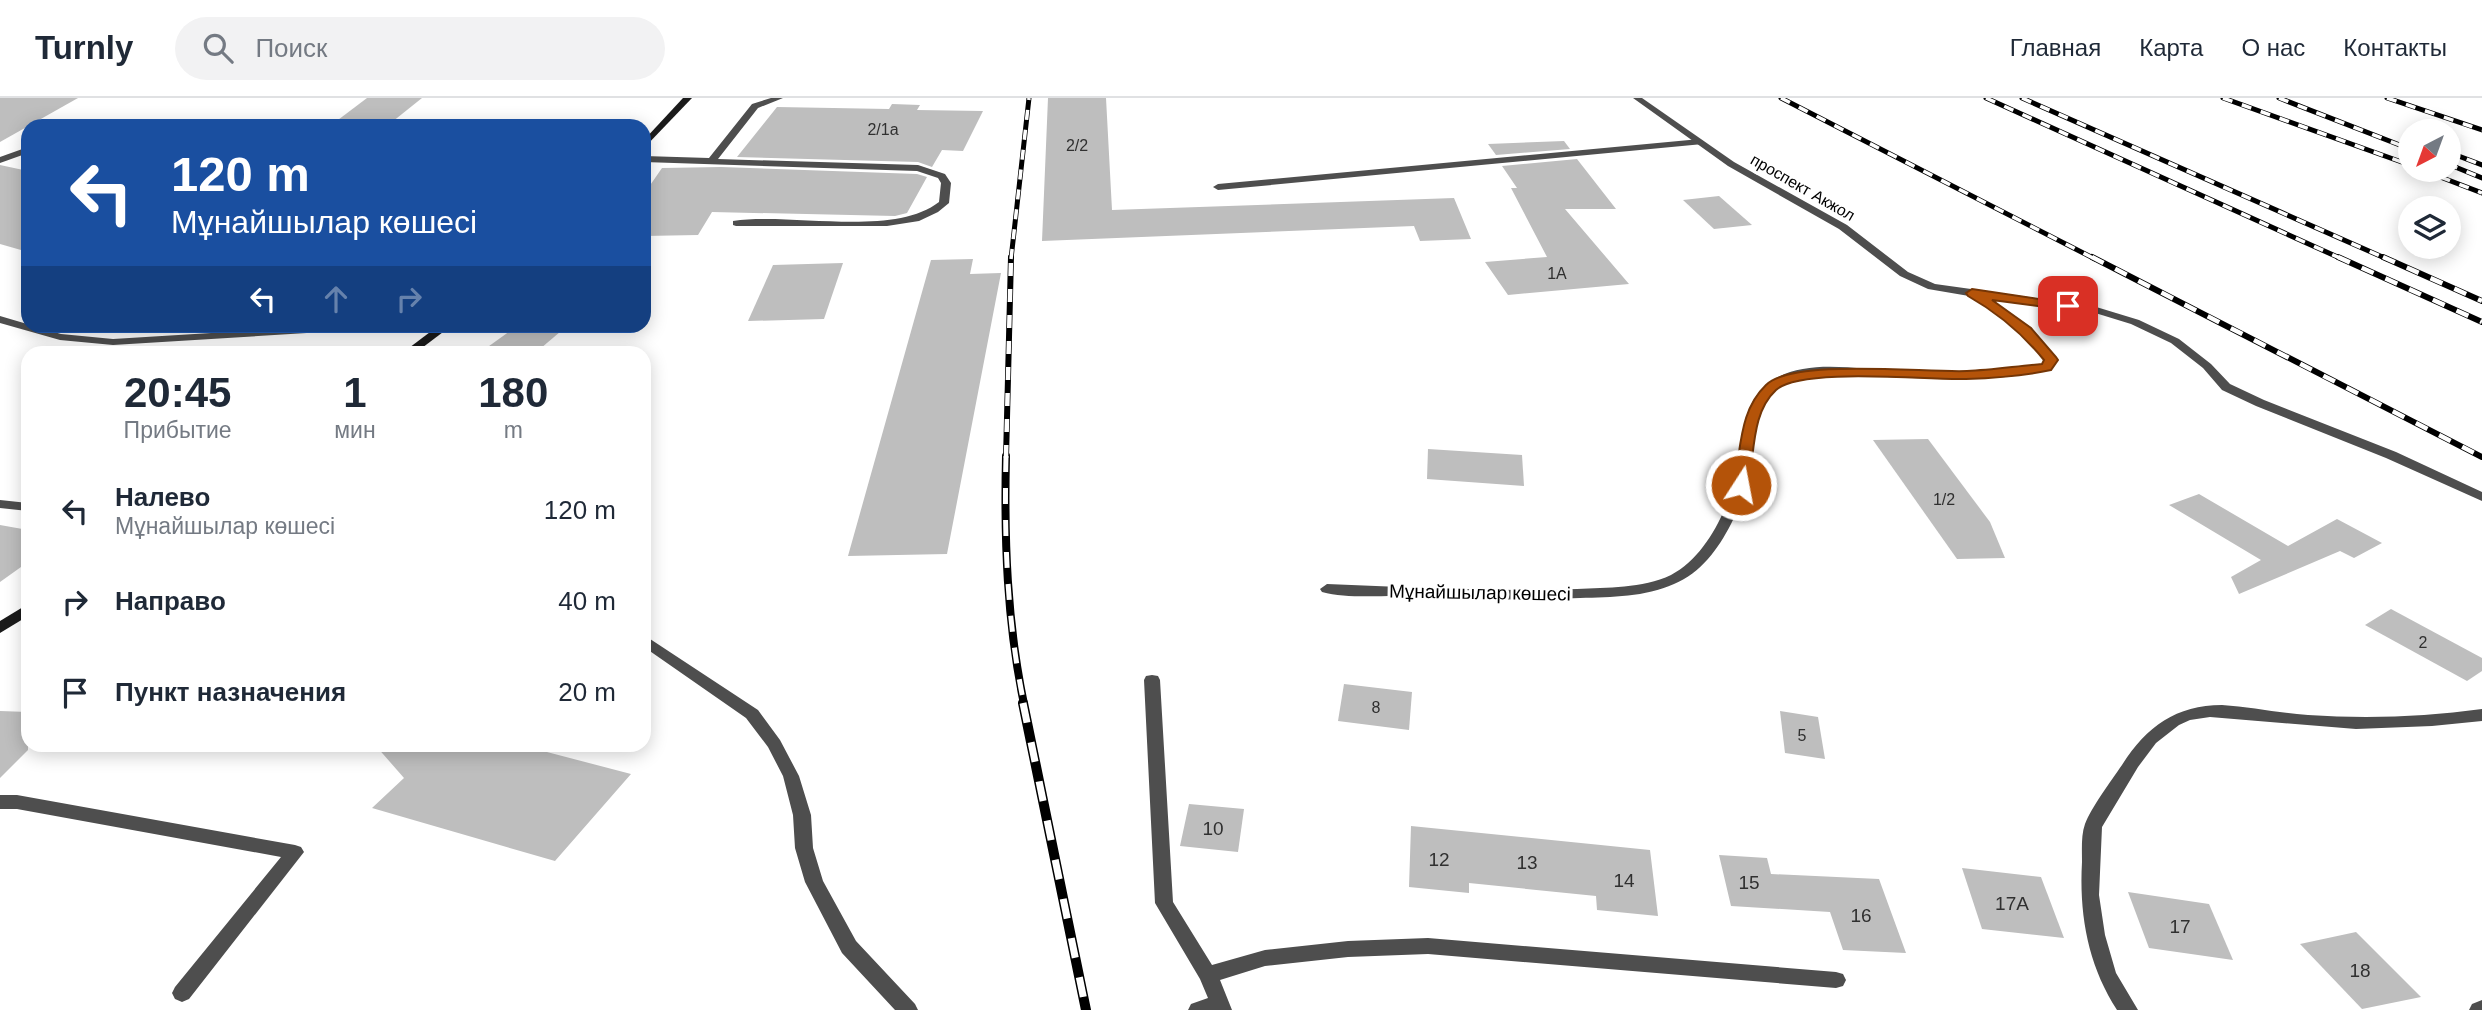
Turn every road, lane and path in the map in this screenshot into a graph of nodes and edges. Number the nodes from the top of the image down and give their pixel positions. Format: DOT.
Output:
graph roads {
  1 [pos="688,98"];
  2 [pos="779,98"];
  3 [pos="1637,98"];
  4 [pos="651,138"];
  5 [pos="1700,142"];
  6 [pos="21,152"];
  7 [pos="651,159"];
  8 [pos="713,159"];
  9 [pos="0,160"];
  10 [pos="1218,187"];
  11 [pos="736,223"];
  12 [pos="1972,293"];
  13 [pos="1996,307"];
  14 [pos="0,319"];
  15 [pos="21,325"];
  16 [pos="47,333"];
  17 [pos="232,333"];
  18 [pos="253,333"];
  19 [pos="435,333"];
  20 [pos="235,334"];
  21 [pos="417,346"];
  22 [pos="2482,497"];
  23 [pos="0,504"];
  24 [pos="21,506"];
  25 [pos="1327,589"];
  26 [pos="21,614"];
  27 [pos="0,628"];
  28 [pos="651,645"];
  29 [pos="1152,680"];
  30 [pos="2482,715"];
  31 [pos="0,802"];
  32 [pos="1208,975"];
  33 [pos="1836,980"];
  34 [pos="182,993"];
  35 [pos="1212,1008"];
  36 [pos="908,1010"];
  37 [pos="2128,1010"];
  1 -- 4 [label="main road"];
  2 -- 8 [label="street"];
  3 -- 5 [label="street, проспект Акжол"];
  5 -- 10 [label="street"];
  5 -- 12 [label="street, проспект Акжол"];
  6 -- 9 [label="street"];
  7 -- 8 [label="street"];
  8 -- 11 [label="street"];
  12 -- 13 [label="street, проспект Акжол"];
  12 -- 22 [label="street"];
  13 -- 25 [label="street, Мұнайшылар көшесі"];
  14 -- 15 [label="street"];
  16 -- 20 [label="street"];
  17 -- 20 [label="street"];
  18 -- 20 [label="street"];
  19 -- 21 [label="main road"];
  23 -- 24 [label="street"];
  26 -- 27 [label="main road"];
  28 -- 36 [label="street"];
  29 -- 32 [label="street"];
  30 -- 37 [label="street"];
  31 -- 34 [label="street"];
  32 -- 33 [label="street"];
  32 -- 35 [label="street"];
}
